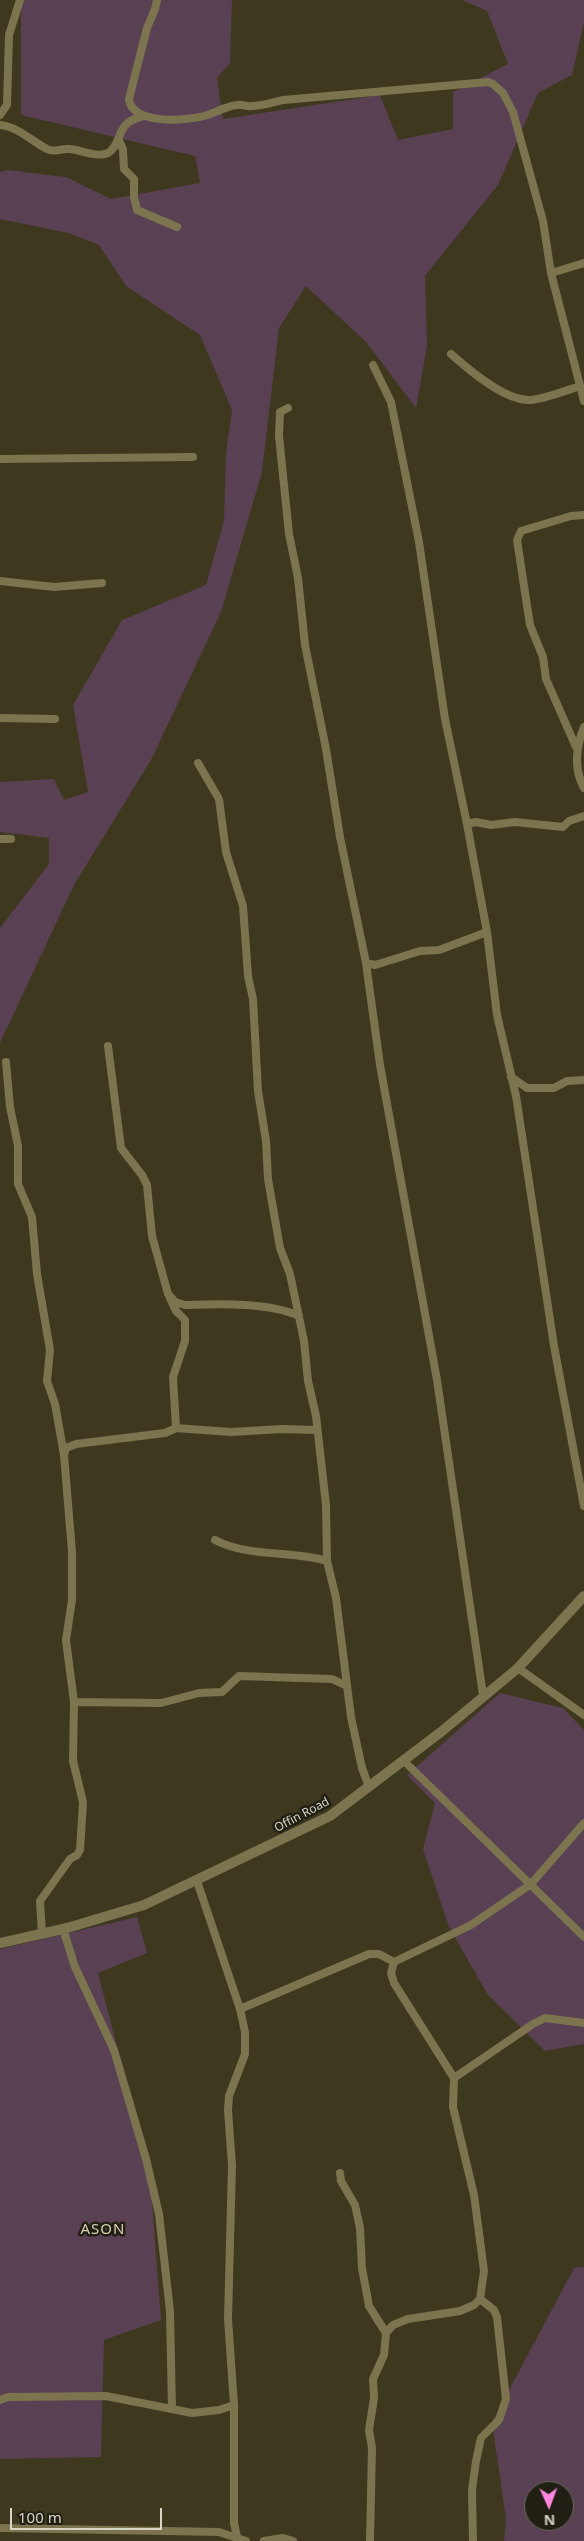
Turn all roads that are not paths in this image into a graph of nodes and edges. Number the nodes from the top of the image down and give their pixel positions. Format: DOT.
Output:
graph roads {
  1 [pos="20,0"];
  2 [pos="157,0"];
  3 [pos="0,115"];
  4 [pos="143,116"];
  5 [pos="0,125"];
  6 [pos="119,140"];
  7 [pos="177,227"];
  8 [pos="584,263"];
  9 [pos="551,273"];
  10 [pos="451,354"];
  11 [pos="373,365"];
  12 [pos="580,386"];
  13 [pos="584,401"];
  14 [pos="288,408"];
  15 [pos="192,457"];
  16 [pos="0,459"];
  17 [pos="584,515"];
  18 [pos="0,581"];
  19 [pos="102,583"];
  20 [pos="0,718"];
  21 [pos="55,719"];
  22 [pos="584,727"];
  23 [pos="576,747"];
  24 [pos="198,763"];
  25 [pos="584,788"];
  26 [pos="584,816"];
  27 [pos="467,824"];
  28 [pos="0,839"];
  29 [pos="11,839"];
  30 [pos="487,932"];
  31 [pos="366,963"];
  32 [pos="108,1046"];
  33 [pos="6,1062"];
  34 [pos="511,1077"];
  35 [pos="584,1080"];
  36 [pos="170,1296"];
  37 [pos="299,1316"];
  38 [pos="176,1428"];
  39 [pos="317,1430"];
  40 [pos="64,1455"];
  41 [pos="584,1506"];
  42 [pos="215,1540"];
  43 [pos="327,1561"];
  44 [pos="584,1596"];
  45 [pos="518,1668"];
  46 [pos="347,1686"];
  47 [pos="483,1694"];
  48 [pos="74,1702"];
  49 [pos="584,1714"];
  50 [pos="404,1761"];
  51 [pos="369,1787"];
  52 [pos="584,1823"];
  53 [pos="196,1881"];
  54 [pos="531,1884"];
  55 [pos="63,1929"];
  56 [pos="42,1934"];
  57 [pos="584,1938"];
  58 [pos="0,1943"];
  59 [pos="394,1962"];
  60 [pos="240,2010"];
  61 [pos="584,2023"];
  62 [pos="454,2078"];
  63 [pos="340,2173"];
  64 [pos="480,2298"];
  65 [pos="386,2333"];
  66 [pos="0,2400"];
  67 [pos="234,2405"];
  68 [pos="172,2408"];
  69 [pos="0,2528"];
  70 [pos="238,2539"];
  71 [pos="246,2541"];
  72 [pos="264,2541"];
  73 [pos="293,2541"];
  74 [pos="370,2541"];
  75 [pos="473,2541"];
  1 -- 3 [label="street"];
  2 -- 4 [label="street"];
  4 -- 6 [label="street"];
  4 -- 9 [label="street"];
  5 -- 6 [label="street"];
  6 -- 7 [label="street"];
  8 -- 9 [label="street"];
  9 -- 12 [label="street"];
  10 -- 12 [label="street"];
  11 -- 27 [label="street"];
  12 -- 13 [label="street"];
  14 -- 31 [label="street"];
  15 -- 16 [label="street"];
  17 -- 23 [label="street"];
  18 -- 19 [label="street"];
  20 -- 21 [label="street"];
  22 -- 23 [label="street"];
  23 -- 25 [label="street"];
  24 -- 37 [label="street"];
  26 -- 27 [label="street"];
  27 -- 30 [label="street"];
  28 -- 29 [label="street"];
  30 -- 31 [label="street"];
  30 -- 34 [label="street"];
  31 -- 47 [label="street"];
  32 -- 36 [label="street"];
  33 -- 40 [label="street"];
  34 -- 35 [label="street"];
  34 -- 41 [label="street"];
  36 -- 37 [label="street"];
  36 -- 38 [label="street"];
  37 -- 39 [label="street"];
  38 -- 39 [label="street"];
  38 -- 40 [label="street"];
  39 -- 43 [label="street"];
  40 -- 48 [label="street"];
  42 -- 43 [label="street"];
  43 -- 46 [label="street"];
  44 -- 45 [label="street, Offin Road"];
  45 -- 47 [label="street, Offin Road"];
  45 -- 49 [label="street"];
  46 -- 48 [label="street"];
  46 -- 51 [label="street"];
  47 -- 50 [label="street, Offin Road"];
  48 -- 56 [label="street"];
  50 -- 51 [label="street, Offin Road"];
  50 -- 54 [label="street"];
  51 -- 53 [label="street, Offin Road"];
  52 -- 54 [label="street"];
  53 -- 55 [label="street, Offin Road"];
  53 -- 60 [label="street"];
  54 -- 57 [label="street"];
  54 -- 59 [label="street"];
  55 -- 56 [label="street, Offin Road"];
  55 -- 68 [label="street"];
  56 -- 58 [label="street, Offin Road"];
  59 -- 60 [label="street"];
  59 -- 62 [label="street"];
  60 -- 67 [label="street"];
  61 -- 62 [label="street"];
  62 -- 64 [label="street"];
  63 -- 65 [label="street"];
  64 -- 65 [label="street"];
  64 -- 75 [label="street"];
  65 -- 74 [label="street"];
  66 -- 68 [label="street"];
  67 -- 68 [label="street"];
  67 -- 70 [label="street"];
  69 -- 70 [label="street"];
  70 -- 71 [label="street"];
  72 -- 73 [label="street"];
}
